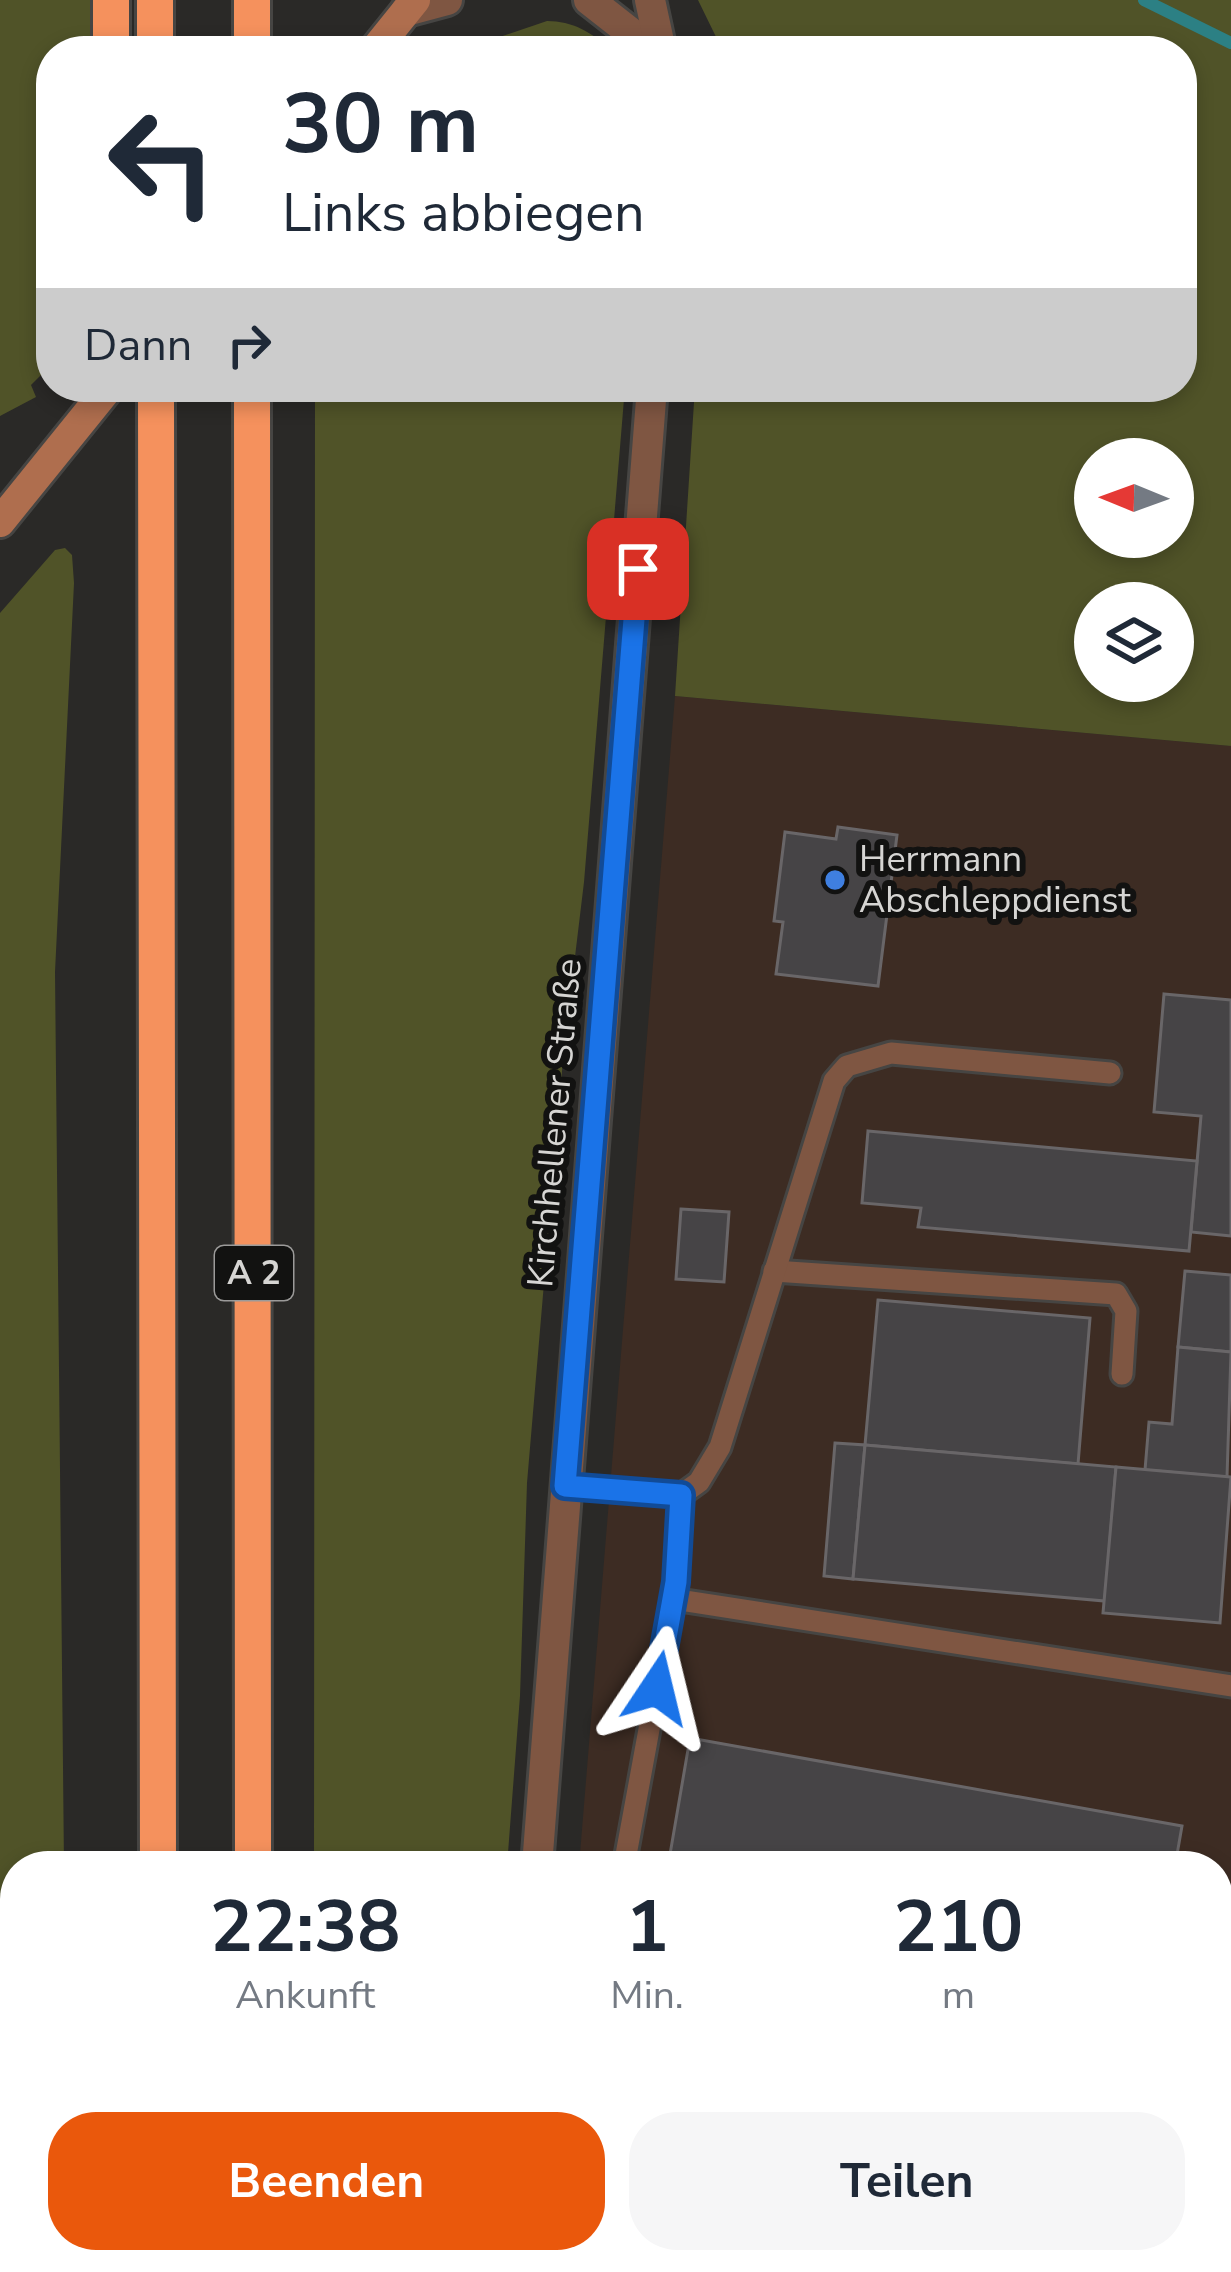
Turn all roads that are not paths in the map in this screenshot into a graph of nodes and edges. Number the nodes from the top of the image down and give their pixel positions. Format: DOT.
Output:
graph roads {
  1 [pos="111,0"];
  2 [pos="155,0"];
  3 [pos="252,0"];
  4 [pos="447,0"];
  5 [pos="650,0"];
  6 [pos="589,1"];
  7 [pos="411,5"];
  8 [pos="111,36"];
  9 [pos="155,36"];
  10 [pos="252,36"];
  11 [pos="386,36"];
  12 [pos="637,36"];
  13 [pos="656,36"];
  14 [pos="97,402"];
  15 [pos="156,402"];
  16 [pos="252,402"];
  17 [pos="651,402"];
  18 [pos="0,522"];
  19 [pos="1110,1073"];
  20 [pos="774,1271"];
  21 [pos="1122,1374"];
  22 [pos="565,1486"];
  23 [pos="681,1495"];
  24 [pos="673,1599"];
  25 [pos="1231,1686"];
  26 [pos="158,1851"];
  27 [pos="253,1851"];
  28 [pos="538,1851"];
  29 [pos="627,1851"];
  1 -- 8 [label="highway"];
  2 -- 9 [label="highway"];
  3 -- 10 [label="highway"];
  4 -- 7 [label="street"];
  5 -- 13 [label="street"];
  6 -- 12 [label="street"];
  7 -- 11 [label="main road"];
  14 -- 18 [label="main road"];
  15 -- 26 [label="highway"];
  16 -- 27 [label="highway, A 2"];
  17 -- 22 [label="street, Kirchhellener Straße"];
  19 -- 20 [label="lane"];
  20 -- 21 [label="lane"];
  20 -- 23 [label="lane"];
  22 -- 23 [label="lane"];
  22 -- 28 [label="street, Kirchhellener Straße"];
  23 -- 24 [label="lane"];
  24 -- 25 [label="lane"];
  24 -- 29 [label="lane"];
}
